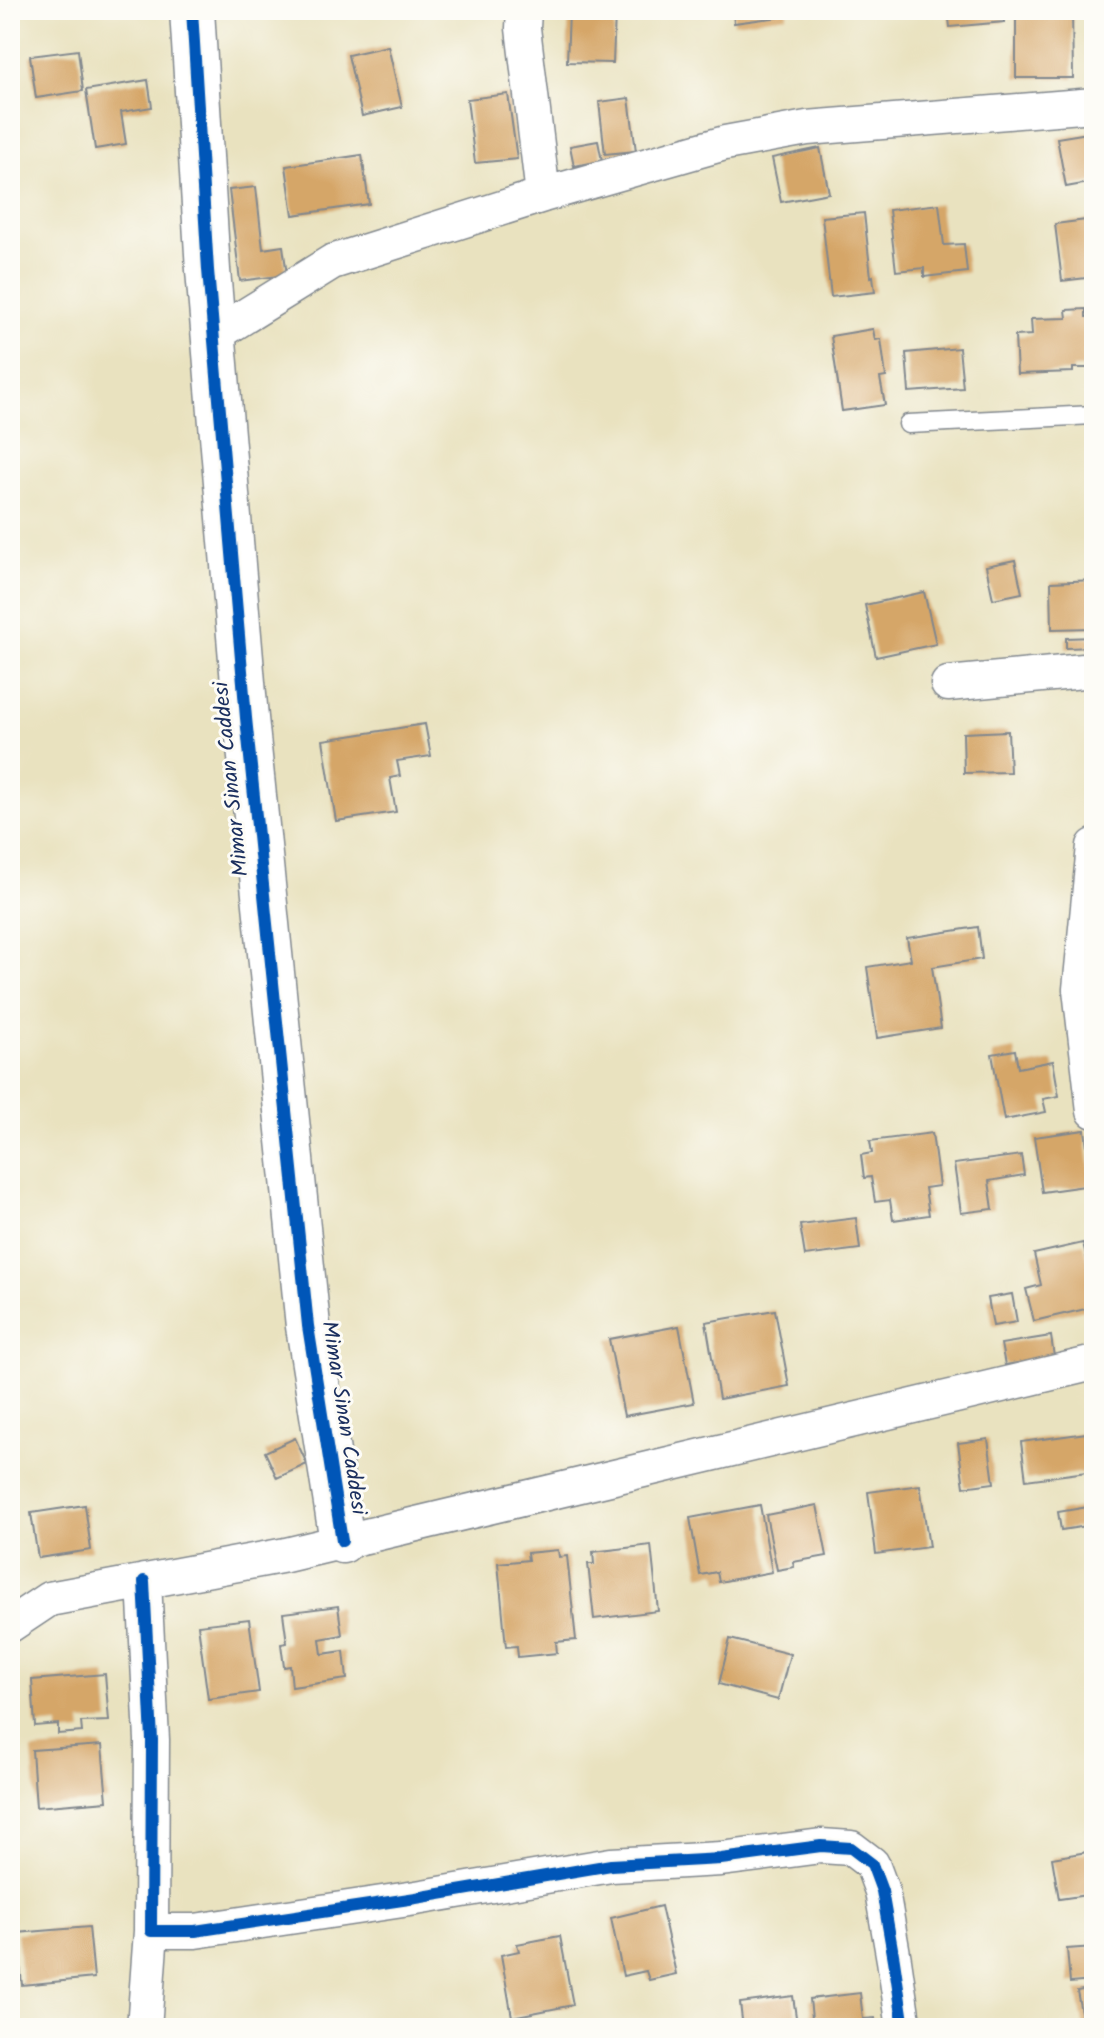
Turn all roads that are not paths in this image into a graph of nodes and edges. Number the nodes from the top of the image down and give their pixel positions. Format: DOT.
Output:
graph roads {
  1 [pos="192,10"];
  2 [pos="524,10"];
  3 [pos="1094,105"];
  4 [pos="543,195"];
  5 [pos="213,336"];
  6 [pos="1094,415"];
  7 [pos="908,424"];
  8 [pos="1094,670"];
  9 [pos="948,684"];
  10 [pos="1094,846"];
  11 [pos="1094,1111"];
  12 [pos="1094,1363"];
  13 [pos="342,1541"];
  14 [pos="144,1581"];
  15 [pos="10,1625"];
  16 [pos="151,1931"];
  17 [pos="144,2028"];
  18 [pos="904,2028"];
  1 -- 5 [label="street, Mimar Sinan Caddesi"];
  2 -- 4 [label="street"];
  3 -- 4 [label="street"];
  4 -- 5 [label="street"];
  5 -- 13 [label="street, Mimar Sinan Caddesi"];
  6 -- 7 [label="lane"];
  8 -- 9 [label="street"];
  10 -- 11 [label="street"];
  12 -- 13 [label="street"];
  13 -- 14 [label="street"];
  14 -- 15 [label="street"];
  14 -- 16 [label="street"];
  16 -- 17 [label="street"];
  16 -- 18 [label="street"];
}
